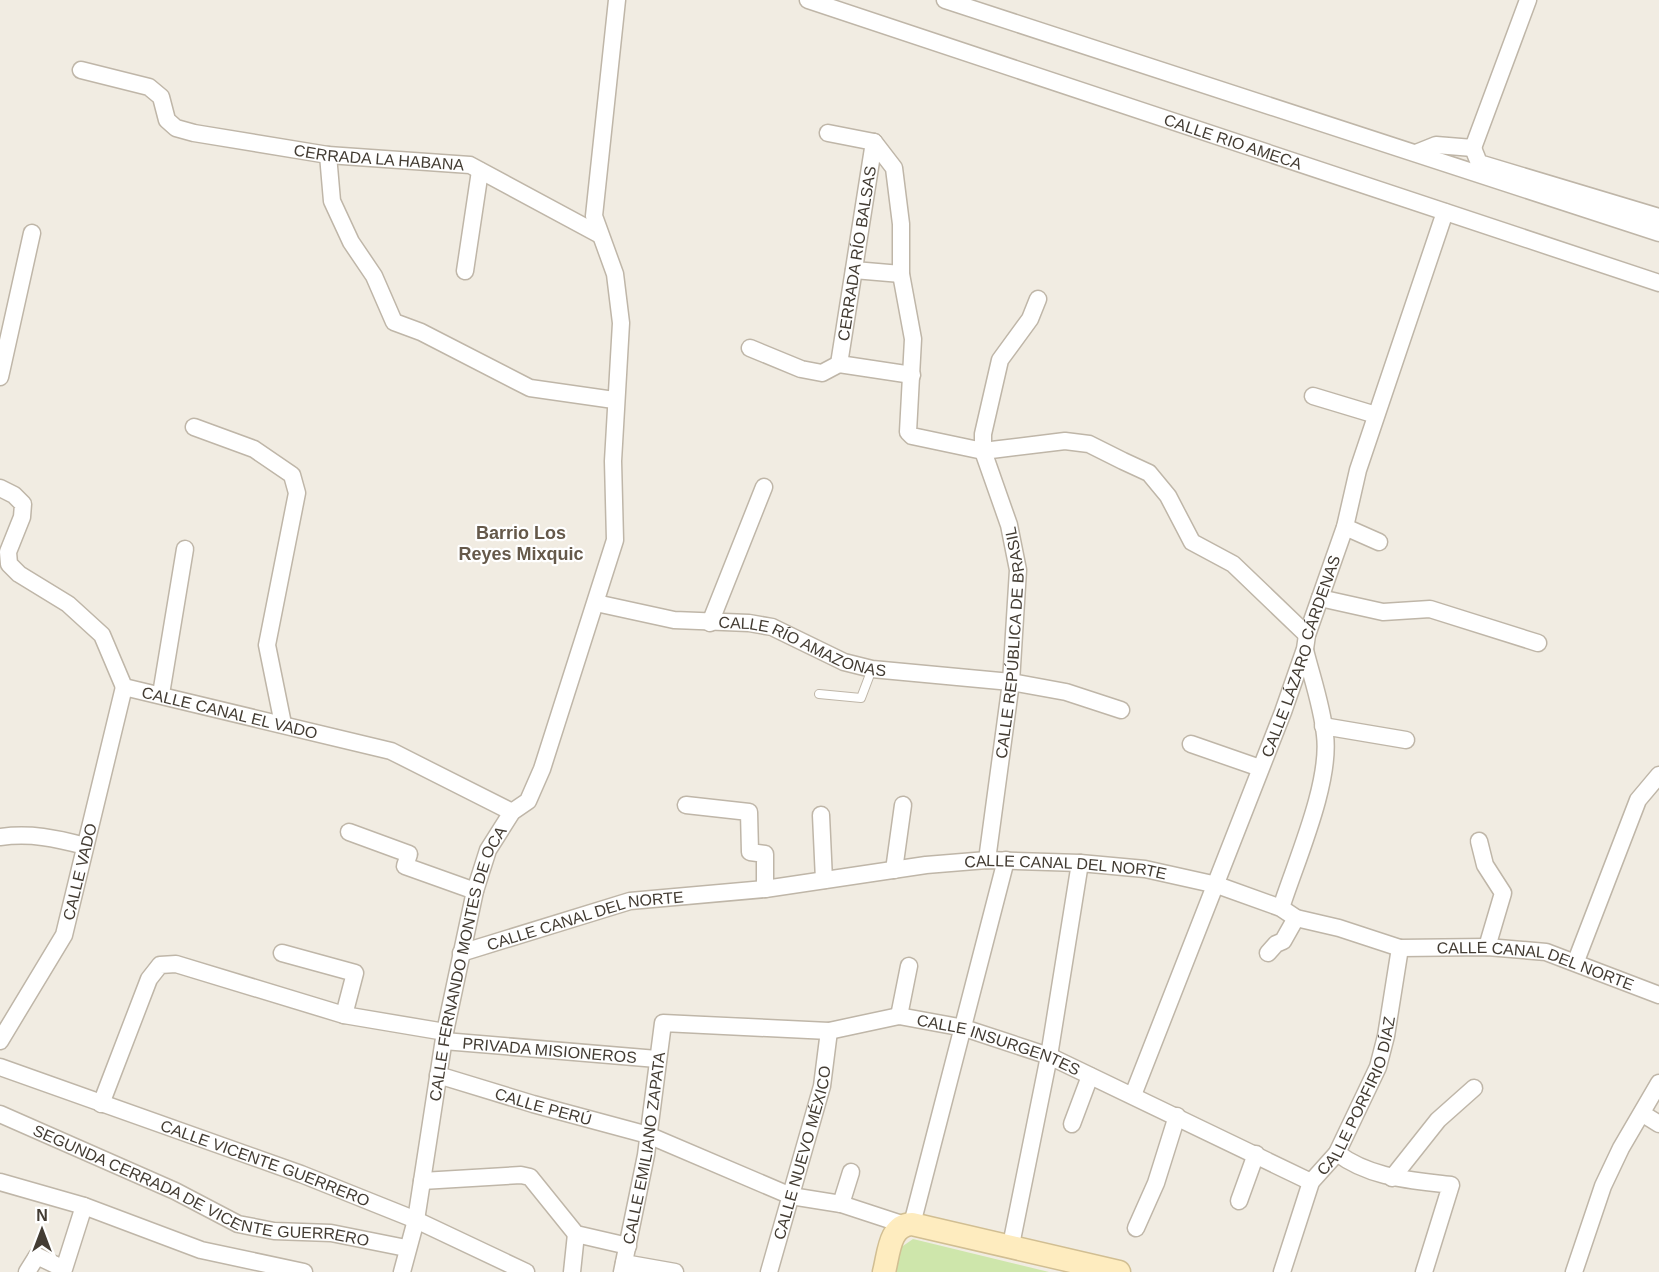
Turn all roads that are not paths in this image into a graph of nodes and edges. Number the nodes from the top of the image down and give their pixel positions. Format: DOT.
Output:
graph roads {
  1 [pos="617,0"];
  2 [pos="808,0"];
  3 [pos="945,0"];
  4 [pos="1528,0"];
  5 [pos="81,70"];
  6 [pos="828,133"];
  7 [pos="874,142"];
  8 [pos="1473,148"];
  9 [pos="1416,153"];
  10 [pos="328,155"];
  11 [pos="480,171"];
  12 [pos="1445,212"];
  13 [pos="1659,217"];
  14 [pos="32,233"];
  15 [pos="1659,233"];
  16 [pos="600,235"];
  17 [pos="854,270"];
  18 [pos="465,271"];
  19 [pos="901,274"];
  20 [pos="1659,284"];
  21 [pos="1038,298"];
  22 [pos="750,348"];
  23 [pos="839,364"];
  24 [pos="912,375"];
  25 [pos="0,378"];
  26 [pos="1313,396"];
  27 [pos="614,400"];
  28 [pos="1376,415"];
  29 [pos="194,427"];
  30 [pos="983,452"];
  31 [pos="764,487"];
  32 [pos="0,488"];
  33 [pos="1345,527"];
  34 [pos="1379,542"];
  35 [pos="185,549"];
  36 [pos="1320,598"];
  37 [pos="596,603"];
  38 [pos="710,623"];
  39 [pos="1306,642"];
  40 [pos="1538,643"];
  41 [pos="872,669"];
  42 [pos="1011,682"];
  43 [pos="124,687"];
  44 [pos="161,694"];
  45 [pos="819,694"];
  46 [pos="1121,710"];
  47 [pos="283,724"];
  48 [pos="1323,726"];
  49 [pos="1407,740"];
  50 [pos="1191,744"];
  51 [pos="1260,768"];
  52 [pos="1659,775"];
  53 [pos="686,805"];
  54 [pos="903,805"];
  55 [pos="512,812"];
  56 [pos="821,814"];
  57 [pos="349,832"];
  58 [pos="0,837"];
  59 [pos="1479,841"];
  60 [pos="85,846"];
  61 [pos="987,860"];
  62 [pos="1006,860"];
  63 [pos="1080,863"];
  64 [pos="894,870"];
  65 [pos="824,880"];
  66 [pos="1216,885"];
  67 [pos="765,889"];
  68 [pos="475,891"];
  69 [pos="1281,908"];
  70 [pos="1296,918"];
  71 [pos="1487,947"];
  72 [pos="1400,948"];
  73 [pos="282,953"];
  74 [pos="461,953"];
  75 [pos="1268,953"];
  76 [pos="1576,961"];
  77 [pos="909,966"];
  78 [pos="1659,996"];
  79 [pos="344,1014"];
  80 [pos="899,1016"];
  81 [pos="663,1023"];
  82 [pos="964,1028"];
  83 [pos="829,1031"];
  84 [pos="445,1036"];
  85 [pos="0,1041"];
  86 [pos="1050,1056"];
  87 [pos="657,1059"];
  88 [pos="0,1067"];
  89 [pos="438,1075"];
  90 [pos="1090,1076"];
  91 [pos="1659,1083"];
  92 [pos="1474,1089"];
  93 [pos="1133,1095"];
  94 [pos="101,1104"];
  95 [pos="0,1114"];
  96 [pos="1643,1114"];
  97 [pos="1178,1116"];
  98 [pos="1072,1124"];
  99 [pos="1659,1124"];
  100 [pos="648,1135"];
  101 [pos="1337,1153"];
  102 [pos="1256,1154"];
  103 [pos="851,1172"];
  104 [pos="1392,1178"];
  105 [pos="422,1181"];
  106 [pos="0,1182"];
  107 [pos="1311,1182"];
  108 [pos="791,1196"];
  109 [pos="1239,1201"];
  110 [pos="841,1204"];
  111 [pos="84,1206"];
  112 [pos="416,1220"];
  113 [pos="907,1224"];
  114 [pos="1136,1228"];
  115 [pos="576,1234"];
  116 [pos="1011,1245"];
  117 [pos="628,1246"];
  118 [pos="406,1248"];
  119 [pos="623,1268"];
  120 [pos="27,1272"];
  121 [pos="303,1272"];
  122 [pos="402,1272"];
  123 [pos="526,1272"];
  124 [pos="572,1272"];
  125 [pos="670,1272"];
  126 [pos="769,1272"];
  127 [pos="884,1272"];
  128 [pos="1119,1272"];
  129 [pos="1282,1272"];
  130 [pos="1424,1272"];
  131 [pos="1574,1272"];
  1 -- 16 [label="street"];
  2 -- 12 [label="street, CALLE RIO AMECA"];
  3 -- 9 [label="street"];
  4 -- 8 [label="street"];
  5 -- 10 [label="street, CERRADA LA HABANA"];
  6 -- 7 [label="street"];
  7 -- 17 [label="street, CERRADA RÍO BALSAS"];
  7 -- 19 [label="street"];
  8 -- 9 [label="street"];
  8 -- 13 [label="street"];
  9 -- 15 [label="street"];
  10 -- 11 [label="street, CERRADA LA HABANA"];
  10 -- 27 [label="street"];
  11 -- 16 [label="street, CERRADA LA HABANA"];
  11 -- 18 [label="street"];
  12 -- 20 [label="street, CALLE RIO AMECA"];
  12 -- 28 [label="street, CALLE LÁZARO CÁRDENAS"];
  14 -- 25 [label="street"];
  16 -- 27 [label="street"];
  17 -- 19 [label="street"];
  17 -- 23 [label="street, CERRADA RÍO BALSAS"];
  19 -- 24 [label="street"];
  21 -- 30 [label="street, CALLE REPÚBLICA DE BRASIL"];
  22 -- 23 [label="street"];
  23 -- 24 [label="street"];
  24 -- 30 [label="street"];
  26 -- 28 [label="street"];
  27 -- 37 [label="street"];
  28 -- 33 [label="street, CALLE LÁZARO CÁRDENAS"];
  29 -- 47 [label="street"];
  30 -- 39 [label="street"];
  30 -- 42 [label="street, CALLE REPÚBLICA DE BRASIL"];
  31 -- 38 [label="street"];
  32 -- 43 [label="street, CALLE CANAL EL VADO"];
  33 -- 34 [label="street"];
  33 -- 36 [label="street, CALLE LÁZARO CÁRDENAS"];
  35 -- 44 [label="street"];
  36 -- 39 [label="street, CALLE LÁZARO CÁRDENAS"];
  36 -- 40 [label="street"];
  37 -- 38 [label="street, CALLE RÍO AMAZONAS"];
  37 -- 55 [label="street, CALLE FERNANDO MONTES DE OCA"];
  38 -- 41 [label="street, CALLE RÍO AMAZONAS"];
  39 -- 48 [label="street"];
  39 -- 51 [label="street, CALLE LÁZARO CÁRDENAS"];
  41 -- 42 [label="street, CALLE RÍO AMAZONAS"];
  41 -- 45 [label="lane"];
  42 -- 46 [label="street, CALLE RÍO AMAZONAS"];
  42 -- 61 [label="street, CALLE REPÚBLICA DE BRASIL"];
  43 -- 44 [label="street, CALLE CANAL EL VADO"];
  43 -- 60 [label="street, CALLE VADO"];
  44 -- 47 [label="street, CALLE CANAL EL VADO"];
  47 -- 55 [label="street, CALLE CANAL EL VADO"];
  48 -- 49 [label="street"];
  48 -- 69 [label="street"];
  50 -- 51 [label="street"];
  51 -- 66 [label="street, CALLE LÁZARO CÁRDENAS"];
  52 -- 76 [label="street"];
  53 -- 67 [label="street"];
  54 -- 64 [label="street"];
  55 -- 68 [label="street, CALLE FERNANDO MONTES DE OCA"];
  56 -- 65 [label="street"];
  57 -- 68 [label="street"];
  58 -- 60 [label="street"];
  59 -- 71 [label="street"];
  60 -- 85 [label="street, CALLE VADO"];
  61 -- 62 [label="street, CALLE CANAL DEL NORTE"];
  61 -- 64 [label="street, CALLE CANAL DEL NORTE"];
  62 -- 63 [label="street, CALLE CANAL DEL NORTE"];
  62 -- 82 [label="street"];
  63 -- 66 [label="street, CALLE CANAL DEL NORTE"];
  63 -- 86 [label="street"];
  64 -- 65 [label="street, CALLE CANAL DEL NORTE"];
  65 -- 67 [label="street, CALLE CANAL DEL NORTE"];
  66 -- 69 [label="street, CALLE CANAL DEL NORTE"];
  66 -- 93 [label="street, CALLE LÁZARO CÁRDENAS"];
  67 -- 74 [label="street, CALLE CANAL DEL NORTE"];
  68 -- 74 [label="street, CALLE FERNANDO MONTES DE OCA"];
  69 -- 70 [label="street, CALLE CANAL DEL NORTE"];
  70 -- 72 [label="street, CALLE CANAL DEL NORTE"];
  70 -- 75 [label="street"];
  71 -- 72 [label="street, CALLE CANAL DEL NORTE"];
  71 -- 76 [label="street, CALLE CANAL DEL NORTE"];
  72 -- 101 [label="street, CALLE PORFIRIO DÍAZ"];
  73 -- 79 [label="street"];
  74 -- 84 [label="street, CALLE FERNANDO MONTES DE OCA"];
  76 -- 78 [label="street, CALLE CANAL DEL NORTE"];
  77 -- 80 [label="street"];
  79 -- 84 [label="street, PRIVADA MISIONEROS"];
  79 -- 94 [label="street, PRIVADA MISIONEROS"];
  80 -- 82 [label="street, CALLE INSURGENTES"];
  80 -- 83 [label="street, CALLE INSURGENTES"];
  81 -- 83 [label="street, CALLE INSURGENTES"];
  81 -- 87 [label="street, CALLE EMILIANO ZAPATA"];
  82 -- 86 [label="street, CALLE INSURGENTES"];
  82 -- 113 [label="street"];
  83 -- 108 [label="street, CALLE NUEVO MÉXICO"];
  84 -- 87 [label="street, PRIVADA MISIONEROS"];
  84 -- 89 [label="street, CALLE FERNANDO MONTES DE OCA"];
  86 -- 90 [label="street, CALLE INSURGENTES"];
  86 -- 116 [label="street"];
  87 -- 100 [label="street, CALLE EMILIANO ZAPATA"];
  88 -- 94 [label="street, CALLE VICENTE GUERRERO"];
  89 -- 100 [label="street, CALLE PERÚ"];
  89 -- 105 [label="street, CALLE FERNANDO MONTES DE OCA"];
  90 -- 93 [label="street, CALLE INSURGENTES"];
  90 -- 98 [label="street"];
  91 -- 96 [label="street"];
  92 -- 104 [label="street"];
  93 -- 97 [label="street, CALLE INSURGENTES"];
  94 -- 112 [label="street, CALLE VICENTE GUERRERO"];
  95 -- 118 [label="street, SEGUNDA CERRADA DE VICENTE GUERRERO"];
  96 -- 99 [label="street"];
  96 -- 131 [label="street"];
  97 -- 102 [label="street, CALLE INSURGENTES"];
  97 -- 114 [label="street"];
  100 -- 108 [label="street, CALLE PERÚ"];
  100 -- 117 [label="street, CALLE EMILIANO ZAPATA"];
  101 -- 104 [label="street"];
  101 -- 107 [label="street, CALLE PORFIRIO DÍAZ"];
  102 -- 107 [label="street, CALLE INSURGENTES"];
  102 -- 109 [label="street"];
  103 -- 110 [label="street"];
  104 -- 130 [label="street"];
  105 -- 112 [label="street, CALLE FERNANDO MONTES DE OCA"];
  105 -- 115 [label="street"];
  106 -- 111 [label="street"];
  107 -- 129 [label="street, CALLE PORFIRIO DÍAZ"];
  108 -- 110 [label="street, CALLE PERÚ"];
  108 -- 126 [label="street, CALLE NUEVO MÉXICO"];
  110 -- 113 [label="street, CALLE PERÚ"];
  111 -- 120 [label="street"];
  111 -- 121 [label="street"];
  112 -- 118 [label="street, CALLE FERNANDO MONTES DE OCA"];
  112 -- 123 [label="street, CALLE VICENTE GUERRERO"];
  113 -- 116 [label="main road"];
  113 -- 127 [label="main road"];
  115 -- 117 [label="street"];
  115 -- 124 [label="street"];
  116 -- 128 [label="main road"];
  117 -- 119 [label="street, CALLE EMILIANO ZAPATA"];
  118 -- 122 [label="street, CALLE FERNANDO MONTES DE OCA"];
  119 -- 125 [label="street"];
}
